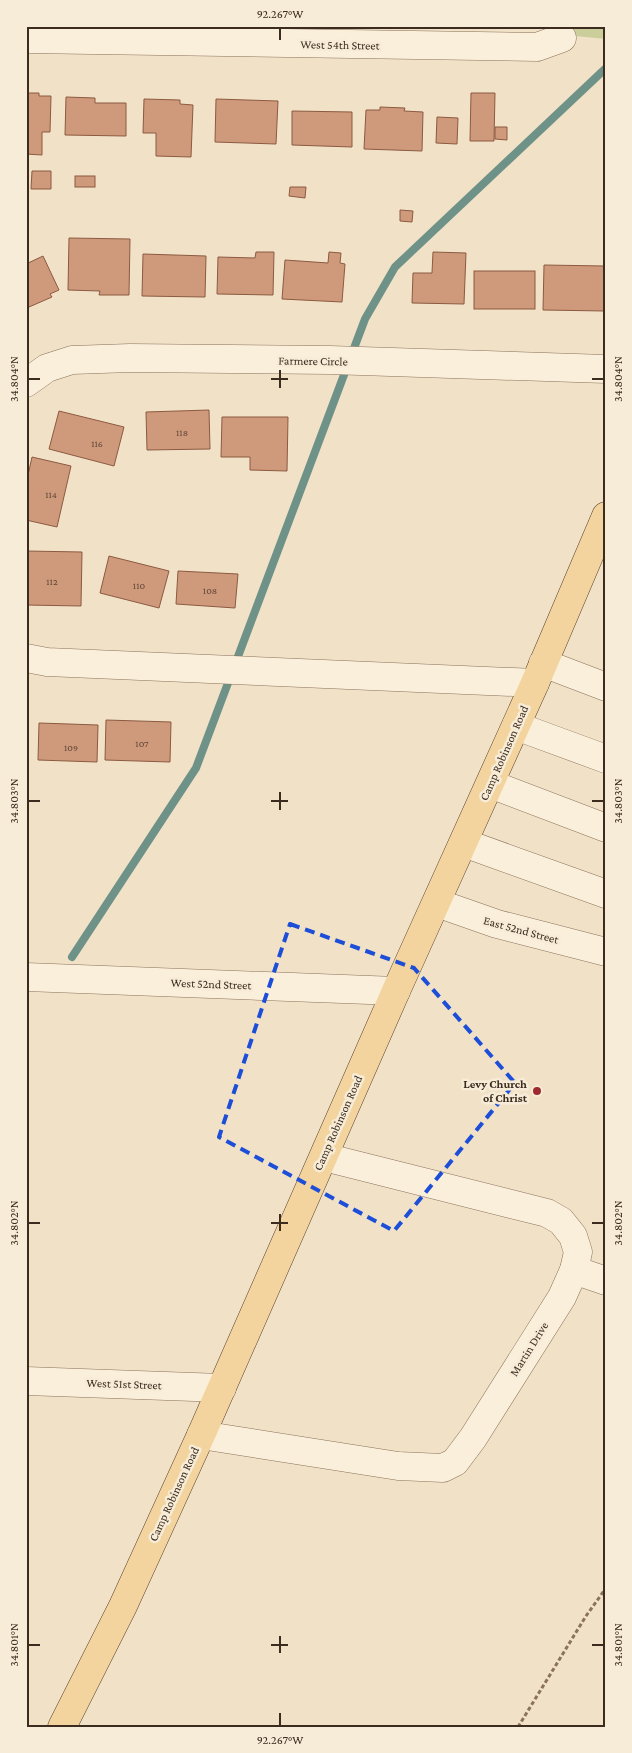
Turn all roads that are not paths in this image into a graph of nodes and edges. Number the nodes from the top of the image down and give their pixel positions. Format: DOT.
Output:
graph roads {
  1 [pos="119,33"];
  2 [pos="322,35"];
  3 [pos="545,37"];
  4 [pos="26,39"];
  5 [pos="606,369"];
  6 [pos="26,383"];
  7 [pos="606,516"];
  8 [pos="26,658"];
  9 [pos="540,673"];
  10 [pos="606,687"];
  11 [pos="516,726"];
  12 [pos="606,760"];
  13 [pos="490,784"];
  14 [pos="606,828"];
  15 [pos="464,843"];
  16 [pos="606,894"];
  17 [pos="437,903"];
  18 [pos="606,952"];
  19 [pos="26,977"];
  20 [pos="396,991"];
  21 [pos="324,1157"];
  22 [pos="574,1270"];
  23 [pos="606,1281"];
  24 [pos="26,1380"];
  25 [pos="222,1388"];
  26 [pos="201,1435"];
  27 [pos="62,1727"];
  1 -- 2 [label="street, West 54th Street"];
  1 -- 4 [label="street, West 54th Street"];
  2 -- 3 [label="street, West 54th Street"];
  5 -- 6 [label="street, Farmere Circle"];
  7 -- 9 [label="main road, Camp Robinson Road"];
  8 -- 9 [label="street"];
  9 -- 10 [label="street"];
  9 -- 11 [label="main road, Camp Robinson Road"];
  11 -- 12 [label="street"];
  11 -- 13 [label="main road, Camp Robinson Road"];
  13 -- 14 [label="street"];
  13 -- 15 [label="main road, Camp Robinson Road"];
  15 -- 16 [label="street"];
  15 -- 17 [label="main road, Camp Robinson Road"];
  17 -- 18 [label="street, East 52nd Street"];
  17 -- 20 [label="main road, Camp Robinson Road"];
  19 -- 20 [label="street, West 52nd Street"];
  20 -- 21 [label="main road, Camp Robinson Road"];
  21 -- 22 [label="street, Martin Drive"];
  21 -- 25 [label="main road, Camp Robinson Road"];
  22 -- 23 [label="street"];
  22 -- 26 [label="street, Martin Drive"];
  24 -- 25 [label="street, West 51st Street"];
  25 -- 26 [label="main road, Camp Robinson Road"];
  26 -- 27 [label="main road, Camp Robinson Road"];
}
